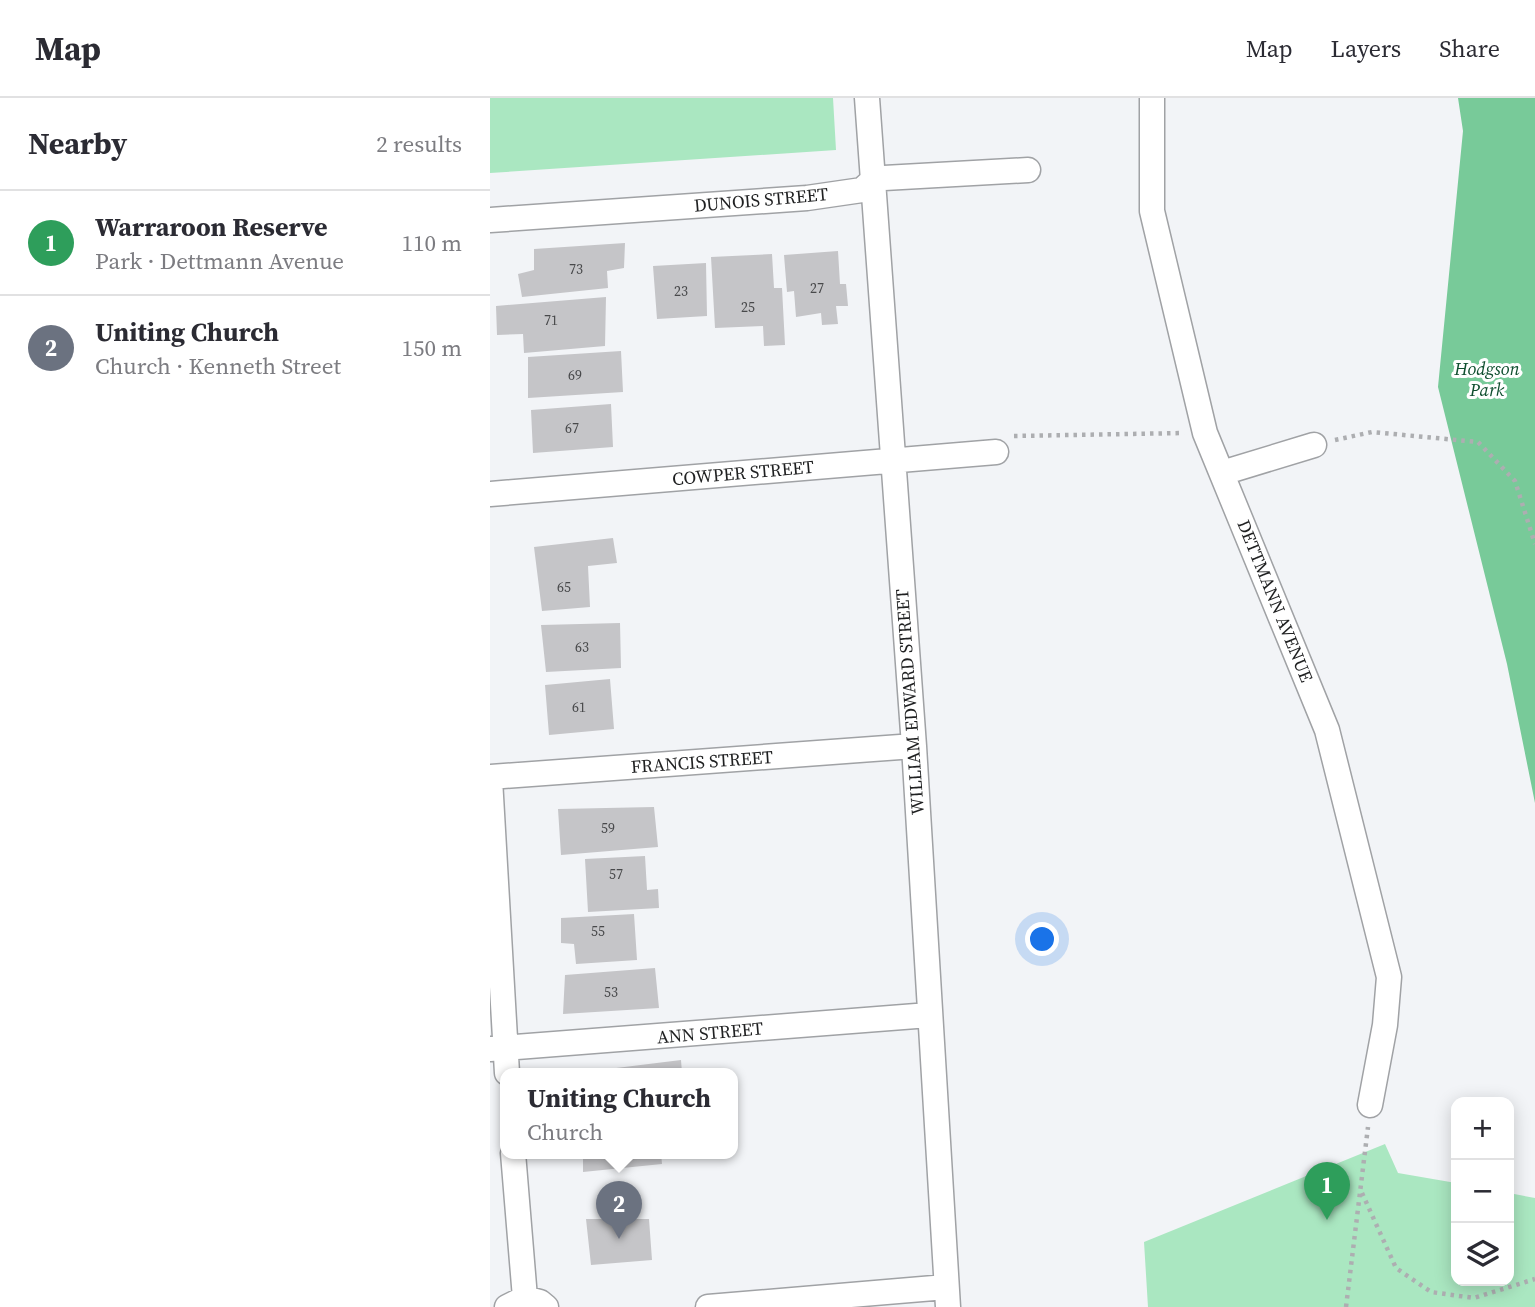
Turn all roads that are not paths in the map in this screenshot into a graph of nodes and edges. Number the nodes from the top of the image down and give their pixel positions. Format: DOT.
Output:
graph roads {
  1 [pos="867,98"];
  2 [pos="1152,98"];
  3 [pos="1028,170"];
  4 [pos="873,180"];
  5 [pos="490,220"];
  6 [pos="999,444"];
  7 [pos="1314,444"];
  8 [pos="893,461"];
  9 [pos="1222,473"];
  10 [pos="490,494"];
  11 [pos="914,746"];
  12 [pos="490,778"];
  13 [pos="929,1016"];
  14 [pos="501,1057"];
  15 [pos="1370,1105"];
  16 [pos="514,1159"];
  17 [pos="947,1297"];
  18 [pos="526,1304"];
  19 [pos="733,1306"];
  20 [pos="708,1307"];
  1 -- 4 [label="street, WILLIAM EDWARD STREET"];
  2 -- 9 [label="street, DETTMANN AVENUE"];
  3 -- 4 [label="street, DUNOIS STREET"];
  4 -- 5 [label="street, DUNOIS STREET"];
  4 -- 8 [label="street, WILLIAM EDWARD STREET"];
  6 -- 8 [label="street, COWPER STREET"];
  7 -- 9 [label="street"];
  8 -- 10 [label="street, COWPER STREET"];
  8 -- 11 [label="street, WILLIAM EDWARD STREET"];
  9 -- 15 [label="street, DETTMANN AVENUE"];
  11 -- 12 [label="street, FRANCIS STREET"];
  11 -- 13 [label="street, WILLIAM EDWARD STREET"];
  12 -- 14 [label="street"];
  13 -- 14 [label="street, ANN STREET"];
  13 -- 17 [label="street, WILLIAM EDWARD STREET"];
  16 -- 18 [label="street"];
  17 -- 19 [label="street"];
  19 -- 20 [label="street"];
}
